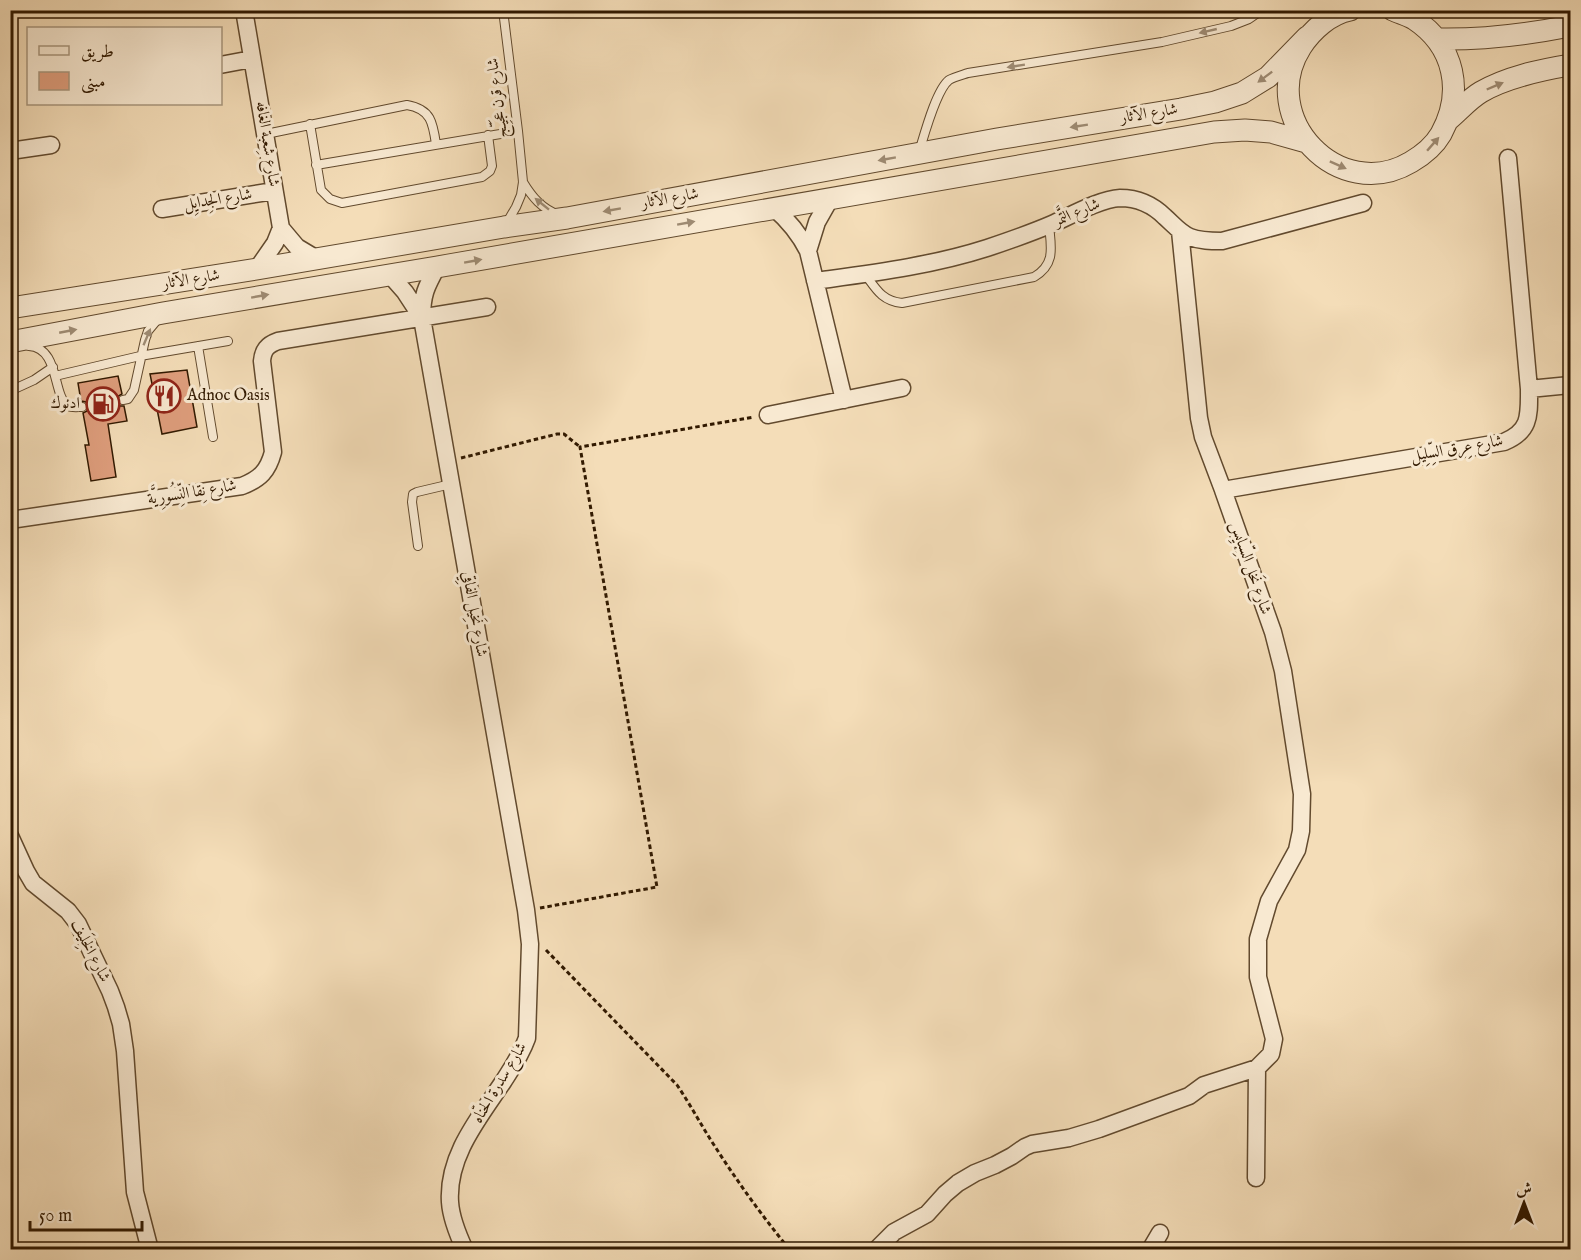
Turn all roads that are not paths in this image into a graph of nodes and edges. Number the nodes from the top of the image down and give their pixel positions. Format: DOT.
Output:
graph roads {
  1 [pos="244,10"];
  2 [pos="503,10"];
  3 [pos="1262,10"];
  4 [pos="1350,10"];
  5 [pos="1393,10"];
  6 [pos="1416,10"];
  7 [pos="1328,16"];
  8 [pos="1570,26"];
  9 [pos="1434,36"];
  10 [pos="1307,37"];
  11 [pos="252,59"];
  12 [pos="222,65"];
  13 [pos="1570,65"];
  14 [pos="1448,120"];
  15 [pos="309,124"];
  16 [pos="518,131"];
  17 [pos="266,134"];
  18 [pos="488,135"];
  19 [pos="1306,142"];
  20 [pos="436,144"];
  21 [pos="51,145"];
  22 [pos="10,151"];
  23 [pos="918,153"];
  24 [pos="1508,158"];
  25 [pos="316,165"];
  26 [pos="523,182"];
  27 [pos="274,191"];
  28 [pos="830,199"];
  29 [pos="1363,203"];
  30 [pos="774,208"];
  31 [pos="162,209"];
  32 [pos="567,218"];
  33 [pos="1049,225"];
  34 [pos="504,227"];
  35 [pos="281,228"];
  36 [pos="1180,231"];
  37 [pos="808,251"];
  38 [pos="317,259"];
  39 [pos="437,267"];
  40 [pos="257,269"];
  41 [pos="865,274"];
  42 [pos="390,275"];
  43 [pos="816,281"];
  44 [pos="487,307"];
  45 [pos="10,308"];
  46 [pos="164,313"];
  47 [pos="422,318"];
  48 [pos="228,341"];
  49 [pos="10,343"];
  50 [pos="198,346"];
  51 [pos="141,356"];
  52 [pos="54,372"];
  53 [pos="1570,385"];
  54 [pos="903,388"];
  55 [pos="1529,389"];
  56 [pos="10,391"];
  57 [pos="123,400"];
  58 [pos="844,400"];
  59 [pos="82,407"];
  60 [pos="768,414"];
  61 [pos="213,436"];
  62 [pos="451,484"];
  63 [pos="1223,490"];
  64 [pos="10,520"];
  65 [pos="418,546"];
  66 [pos="10,836"];
  67 [pos="526,910"];
  68 [pos="1257,1068"];
  69 [pos="1256,1178"];
  70 [pos="1160,1233"];
  71 [pos="150,1250"];
  72 [pos="465,1250"];
  73 [pos="876,1250"];
  74 [pos="1150,1250"];
  1 -- 11 [label="street, شارع شِعبة الغافه"];
  2 -- 16 [label="lane, شارع قرن عجَيِّج"];
  3 -- 23 [label="lane, one-way"];
  4 -- 7 [label="street, شارع الآثار"];
  5 -- 9 [label="street"];
  6 -- 9 [label="street"];
  7 -- 10 [label="street, شارع الآثار"];
  8 -- 9 [label="street"];
  9 -- 14 [label="street"];
  10 -- 19 [label="street"];
  10 -- 23 [label="street, شارع الآثار, one-way"];
  11 -- 12 [label="street"];
  11 -- 17 [label="street, شارع شِعبة الغافه"];
  14 -- 13 [label="street, one-way"];
  19 -- 14 [label="street, one-way"];
  15 -- 17 [label="lane"];
  15 -- 20 [label="lane"];
  15 -- 25 [label="lane"];
  16 -- 18 [label="lane"];
  16 -- 26 [label="lane, شارع قرن عجَيِّج"];
  17 -- 27 [label="street, شارع شِعبة الغافه"];
  18 -- 20 [label="lane"];
  18 -- 25 [label="lane"];
  19 -- 28 [label="street, شارع الآثار"];
  20 -- 25 [label="lane"];
  21 -- 22 [label="street"];
  23 -- 32 [label="street, شارع الآثار, one-way"];
  24 -- 55 [label="street, شارع عِرق السِّلِيل"];
  32 -- 26 [label="lane, one-way"];
  26 -- 34 [label="lane, شارع قرن عجَيِّج"];
  27 -- 31 [label="street, شارع الجِدايِل"];
  27 -- 35 [label="street, شارع شِعبة الغافه"];
  28 -- 30 [label="street, شارع الآثار"];
  28 -- 37 [label="street"];
  29 -- 36 [label="street, شارع التَّمر"];
  30 -- 37 [label="street"];
  39 -- 30 [label="street, شارع الآثار, one-way"];
  32 -- 34 [label="street, شارع الآثار"];
  33 -- 36 [label="street, شارع التَّمر"];
  33 -- 41 [label="street, شارع التَّمر"];
  33 -- 41 [label="lane"];
  34 -- 38 [label="street, شارع الآثار"];
  35 -- 38 [label="street"];
  35 -- 40 [label="street"];
  36 -- 63 [label="street, شارع نَخل السِّبايِس"];
  37 -- 43 [label="street"];
  38 -- 40 [label="street, شارع الآثار"];
  39 -- 42 [label="street, شارع الآثار"];
  39 -- 47 [label="street, شارع نَخِيل الفاقِي"];
  40 -- 45 [label="street, شارع الآثار"];
  41 -- 43 [label="street, شارع التَّمر"];
  46 -- 42 [label="street, شارع الآثار, one-way"];
  42 -- 47 [label="street, شارع نَخِيل الفاقِي"];
  43 -- 58 [label="street"];
  44 -- 47 [label="street"];
  49 -- 46 [label="street, شارع الآثار, one-way"];
  51 -- 46 [label="lane, one-way"];
  47 -- 62 [label="street, شارع نَخِيل الفاقِي"];
  47 -- 64 [label="street, شارع نِقا النِّسُورِيَّة"];
  48 -- 50 [label="lane"];
  49 -- 52 [label="lane"];
  50 -- 51 [label="lane"];
  50 -- 61 [label="lane"];
  51 -- 52 [label="lane"];
  51 -- 57 [label="lane"];
  52 -- 56 [label="lane"];
  52 -- 59 [label="lane"];
  53 -- 55 [label="street"];
  54 -- 58 [label="street"];
  55 -- 63 [label="street, شارع عِرق السِّلِيل"];
  58 -- 60 [label="street"];
  62 -- 65 [label="lane"];
  62 -- 67 [label="street, شارع نَخِيل الفاقِي"];
  63 -- 68 [label="street, شارع نَخل السِّبايِس"];
  66 -- 71 [label="street, شارع الخِلَيف"];
  67 -- 72 [label="street, شارع سدرة الحنّاه"];
  68 -- 69 [label="street"];
  68 -- 73 [label="street"];
  70 -- 74 [label="street"];
}
